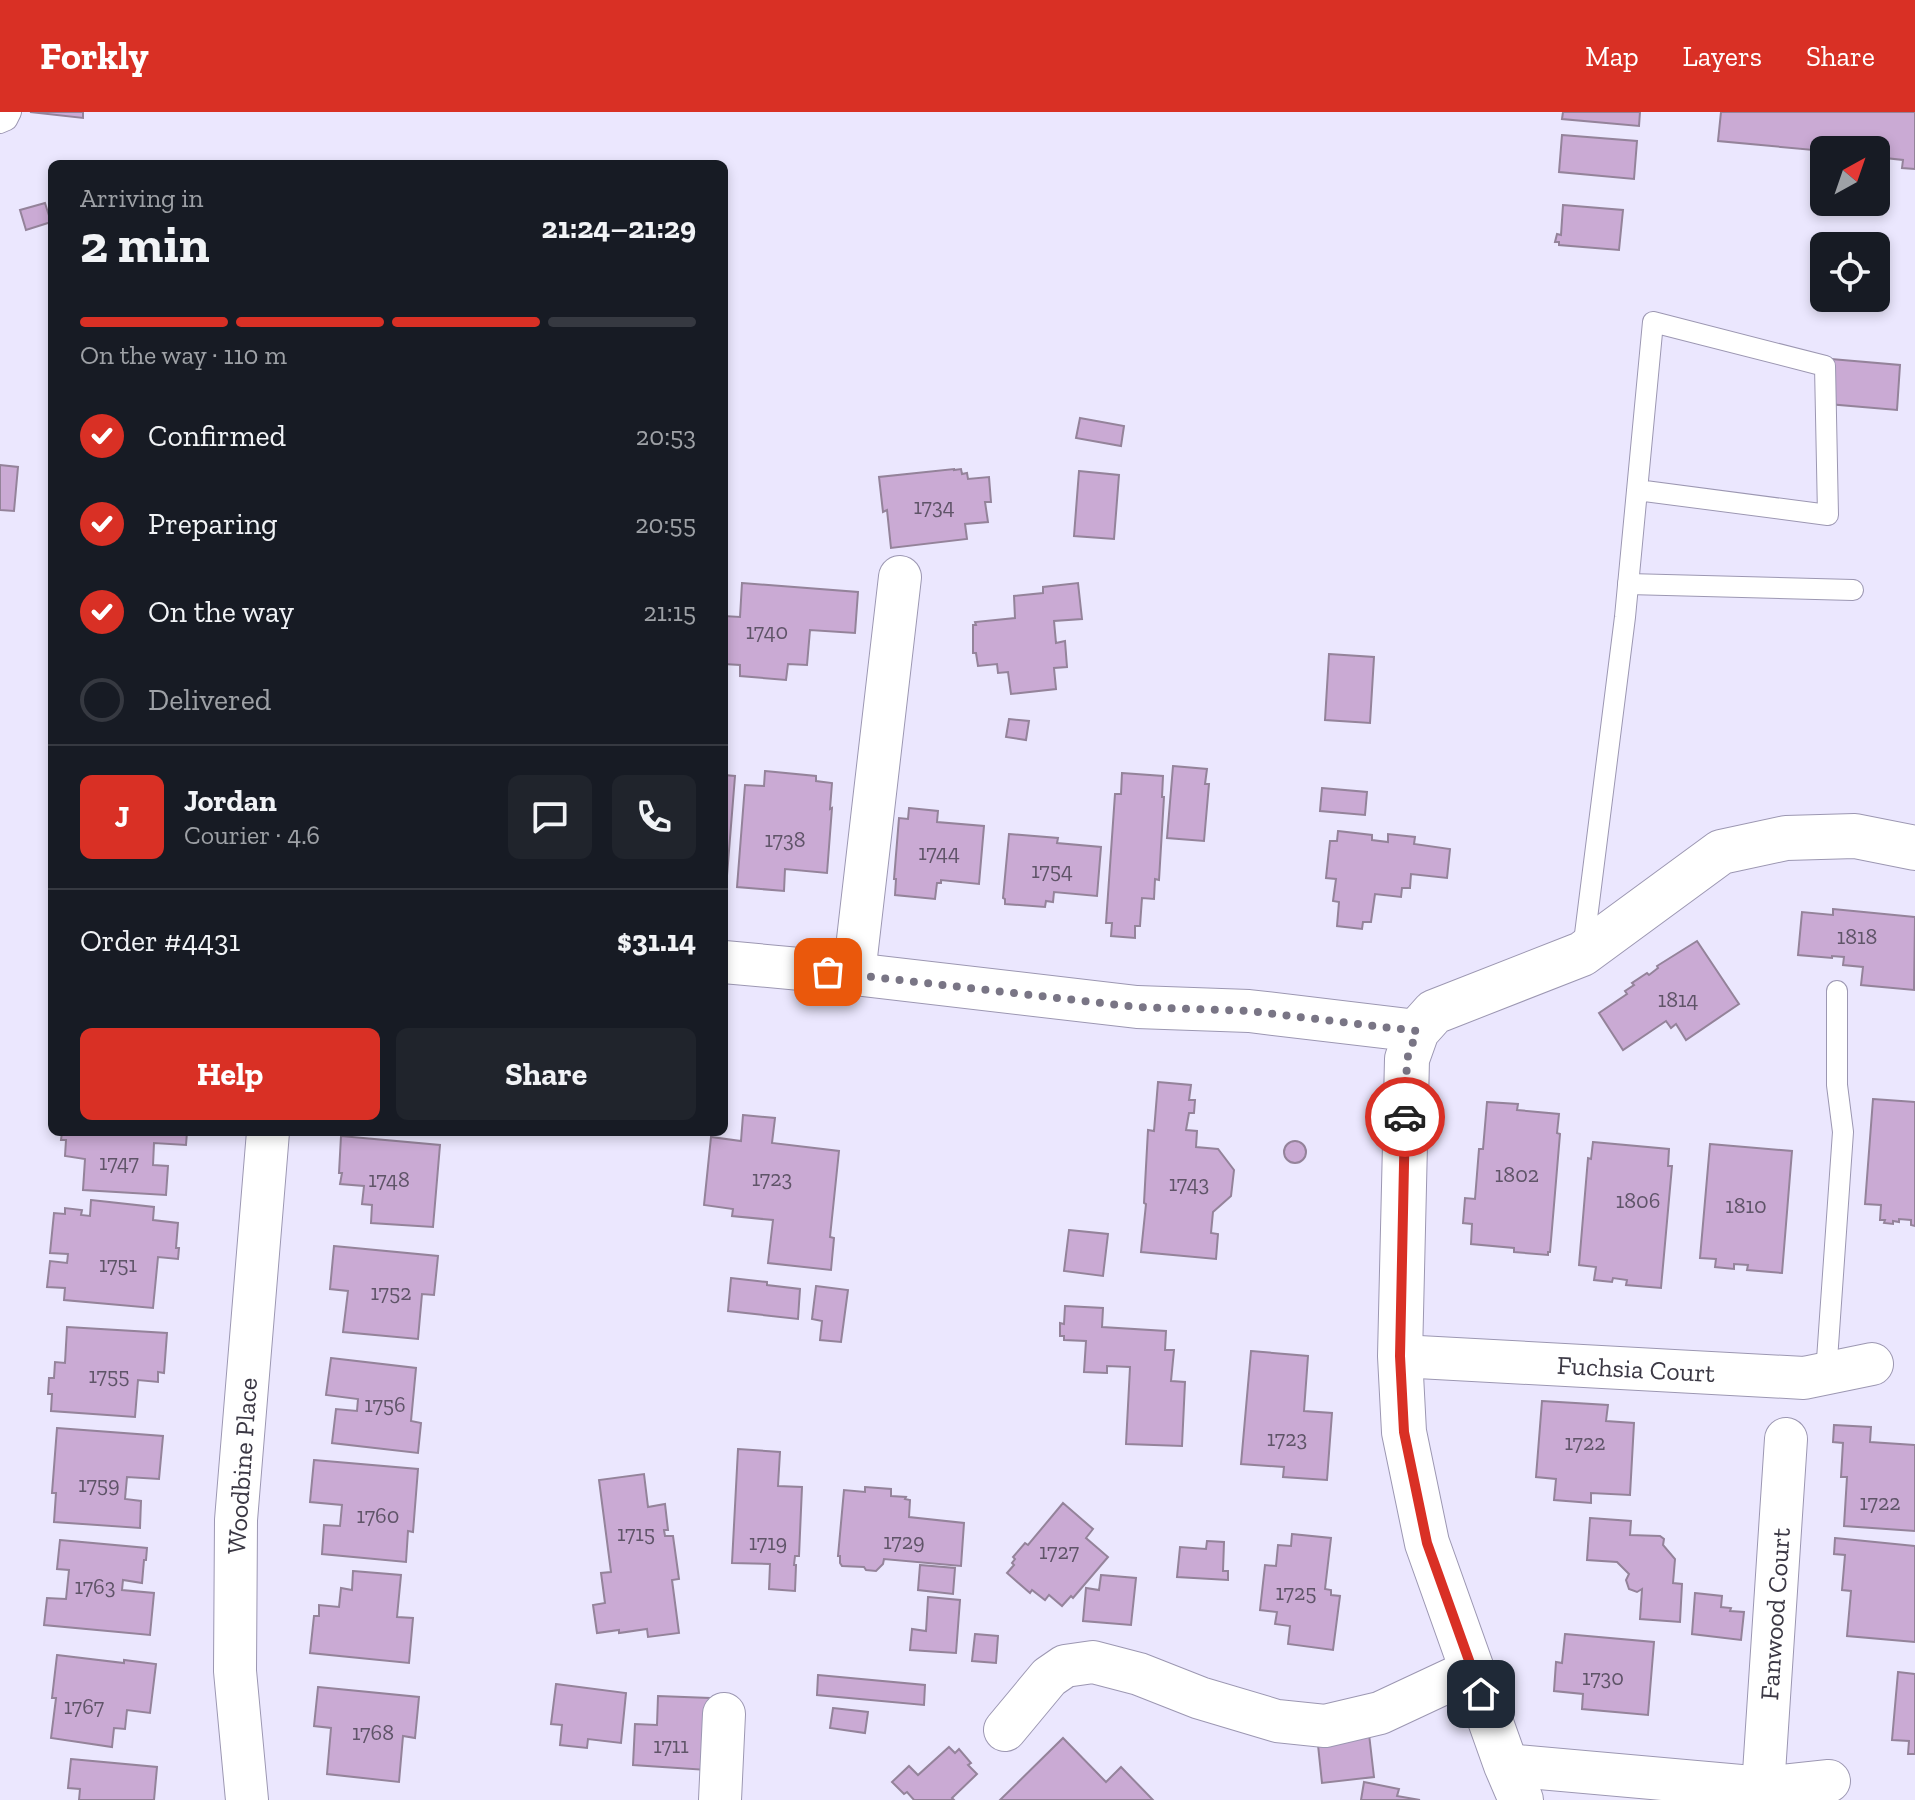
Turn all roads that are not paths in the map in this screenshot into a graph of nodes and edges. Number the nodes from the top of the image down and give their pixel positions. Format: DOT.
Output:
graph roads {
  1 [pos="11,112"];
  2 [pos="0,123"];
  3 [pos="1637,490"];
  4 [pos="900,577"];
  5 [pos="1628,584"];
  6 [pos="1853,590"];
  7 [pos="1915,848"];
  8 [pos="1582,954"];
  9 [pos="728,962"];
  10 [pos="854,974"];
  11 [pos="1837,991"];
  12 [pos="1417,1031"];
  13 [pos="268,1136"];
  14 [pos="1400,1356"];
  15 [pos="1872,1364"];
  16 [pos="1826,1374"];
  17 [pos="1786,1439"];
  18 [pos="1472,1670"];
  19 [pos="724,1714"];
  20 [pos="1005,1730"];
  21 [pos="1829,1781"];
  22 [pos="1513,1783"];
  23 [pos="1763,1788"];
  24 [pos="247,1800"];
  25 [pos="720,1800"];
  1 -- 2 [label="lane"];
  3 -- 3 [label="lane"];
  3 -- 5 [label="lane"];
  4 -- 10 [label="street"];
  5 -- 6 [label="lane"];
  5 -- 8 [label="lane"];
  7 -- 8 [label="street"];
  8 -- 12 [label="street"];
  9 -- 10 [label="street"];
  10 -- 12 [label="street"];
  11 -- 16 [label="lane"];
  12 -- 14 [label="street"];
  13 -- 24 [label="street, Woodbine Place"];
  14 -- 16 [label="street, Fuchsia Court"];
  14 -- 18 [label="street"];
  15 -- 16 [label="street, Fuchsia Court"];
  17 -- 23 [label="street, Fanwood Court"];
  18 -- 20 [label="street"];
  18 -- 22 [label="street"];
  19 -- 25 [label="street"];
  21 -- 23 [label="street"];
  22 -- 23 [label="street"];
}
